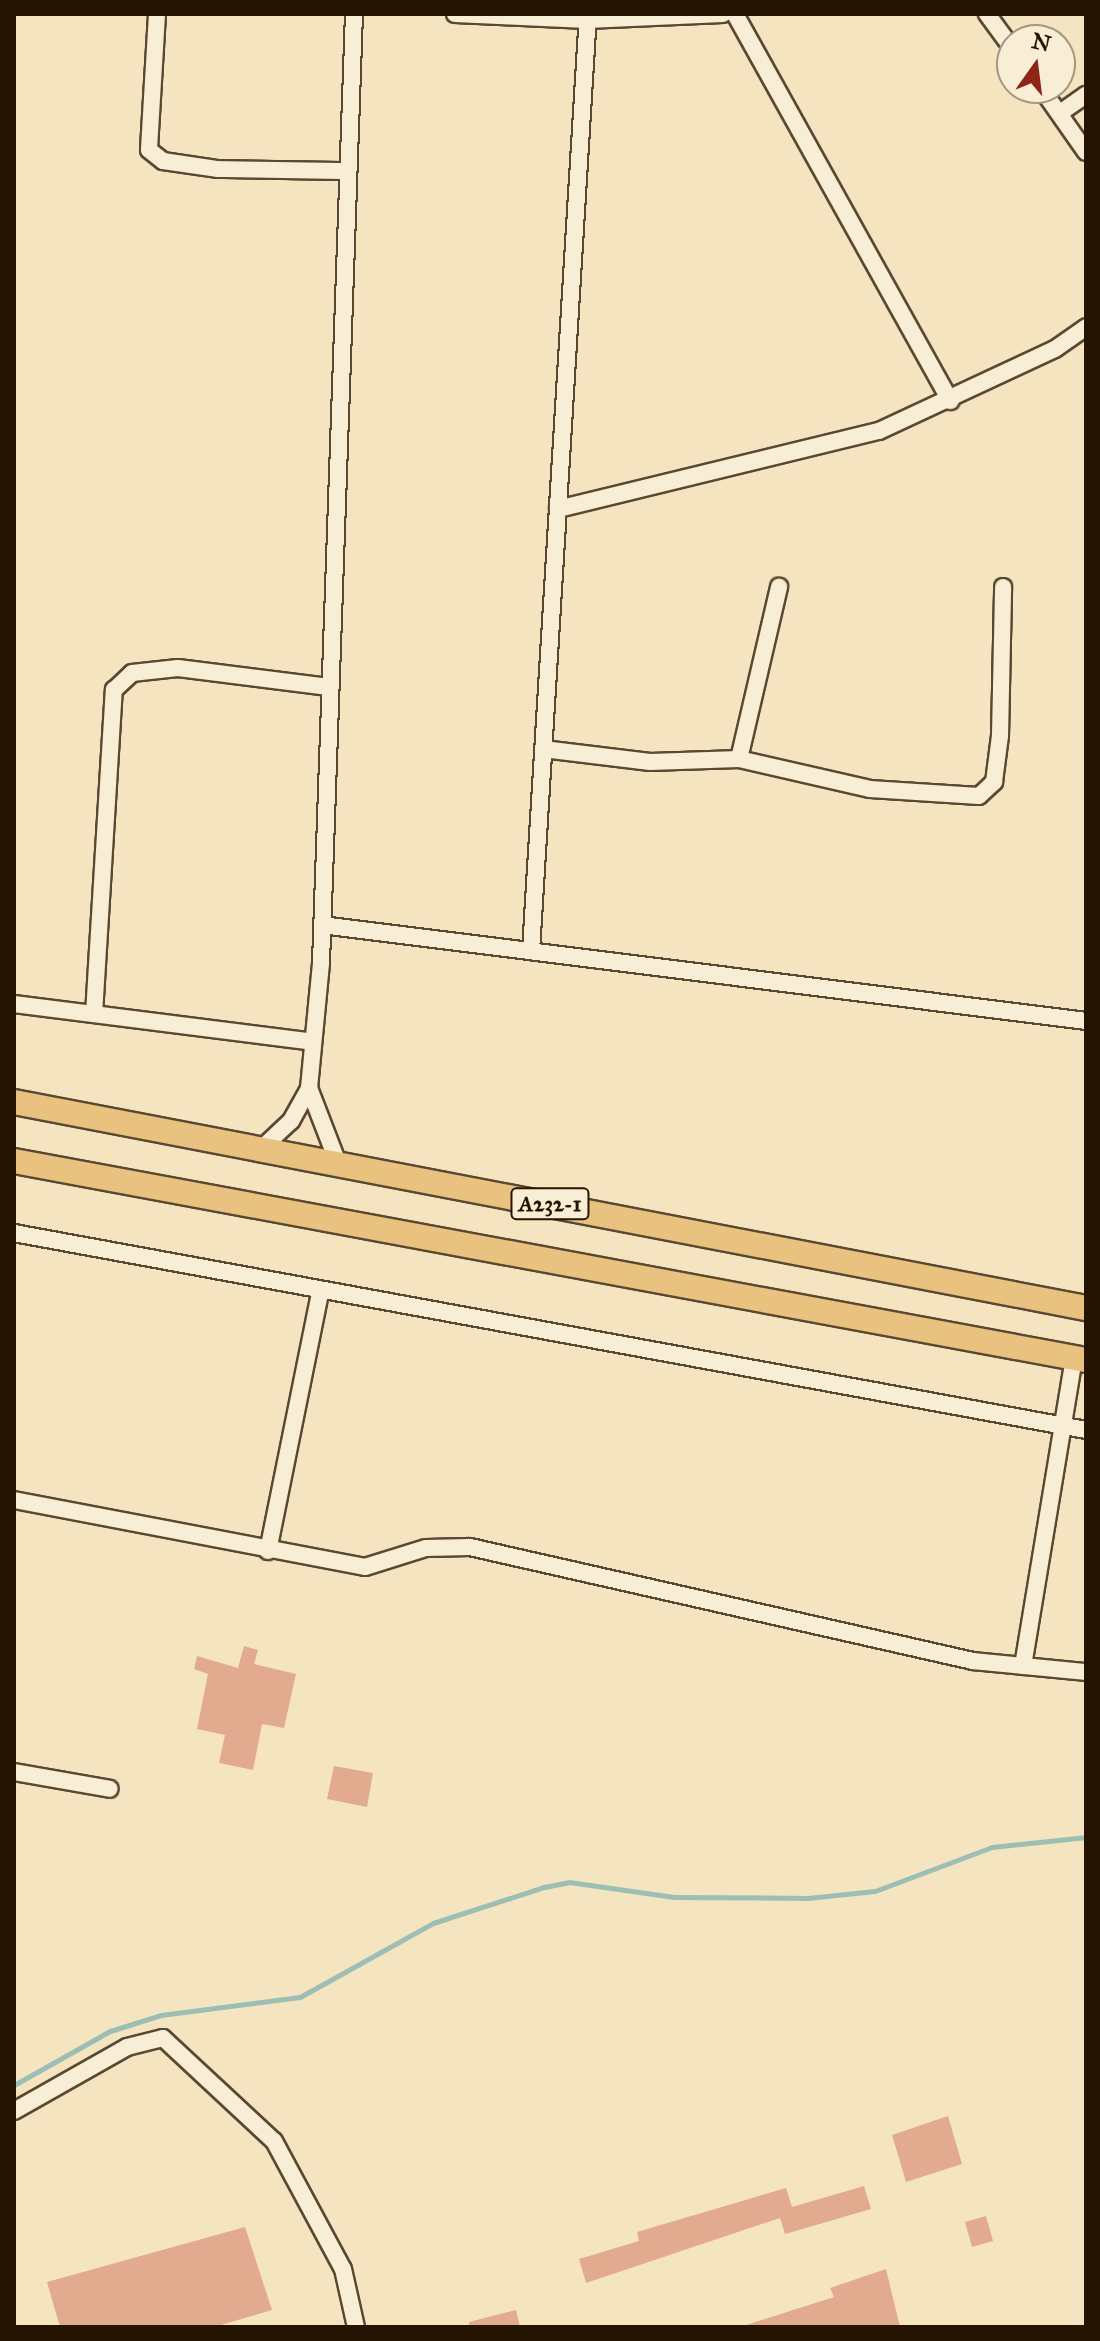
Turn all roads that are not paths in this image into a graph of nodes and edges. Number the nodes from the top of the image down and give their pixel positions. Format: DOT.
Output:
graph roads {
  1 [pos="157,14"];
  2 [pos="354,14"];
  3 [pos="455,14"];
  4 [pos="723,14"];
  5 [pos="735,14"];
  6 [pos="588,17"];
  7 [pos="1086,95"];
  8 [pos="1053,104"];
  9 [pos="1060,113"];
  10 [pos="1086,152"];
  11 [pos="348,171"];
  12 [pos="1086,327"];
  13 [pos="950,401"];
  14 [pos="558,509"];
  15 [pos="779,587"];
  16 [pos="1003,587"];
  17 [pos="329,687"];
  18 [pos="543,749"];
  19 [pos="739,759"];
  20 [pos="322,925"];
  21 [pos="531,951"];
  22 [pos="14,1004"];
  23 [pos="94,1014"];
  24 [pos="1086,1021"];
  25 [pos="313,1042"];
  26 [pos="309,1088"];
  27 [pos="14,1102"];
  28 [pos="262,1148"];
  29 [pos="14,1161"];
  30 [pos="338,1163"];
  31 [pos="14,1233"];
  32 [pos="320,1294"];
  33 [pos="1086,1308"];
  34 [pos="1080,1359"];
  35 [pos="1063,1427"];
  36 [pos="1086,1430"];
  37 [pos="14,1500"];
  38 [pos="268,1551"];
  39 [pos="1023,1666"];
  40 [pos="1086,1672"];
  41 [pos="14,1772"];
  42 [pos="110,1789"];
  43 [pos="14,2111"];
  44 [pos="356,2327"];
  1 -- 11 [label="street"];
  2 -- 11 [label="street"];
  3 -- 6 [label="street"];
  4 -- 6 [label="street"];
  5 -- 13 [label="street"];
  6 -- 14 [label="street"];
  7 -- 9 [label="street"];
  8 -- 9 [label="street"];
  9 -- 10 [label="street"];
  11 -- 17 [label="street"];
  12 -- 13 [label="street"];
  13 -- 14 [label="street"];
  14 -- 18 [label="street"];
  15 -- 19 [label="street"];
  16 -- 19 [label="street"];
  17 -- 20 [label="street"];
  17 -- 23 [label="street"];
  18 -- 19 [label="street"];
  18 -- 21 [label="street"];
  20 -- 21 [label="street"];
  20 -- 25 [label="street"];
  21 -- 24 [label="street"];
  22 -- 23 [label="street"];
  23 -- 25 [label="street"];
  25 -- 26 [label="street"];
  26 -- 28 [label="street"];
  26 -- 30 [label="street"];
  27 -- 28 [label="highway, A232-1"];
  28 -- 30 [label="highway, A232-1"];
  29 -- 34 [label="highway, A232-1"];
  30 -- 33 [label="highway, A232-1"];
  31 -- 32 [label="street"];
  32 -- 35 [label="street"];
  32 -- 38 [label="street"];
  34 -- 35 [label="street"];
  35 -- 36 [label="street"];
  35 -- 39 [label="street"];
  37 -- 38 [label="street"];
  38 -- 39 [label="street"];
  39 -- 40 [label="street"];
  41 -- 42 [label="street"];
  43 -- 44 [label="street"];
}
